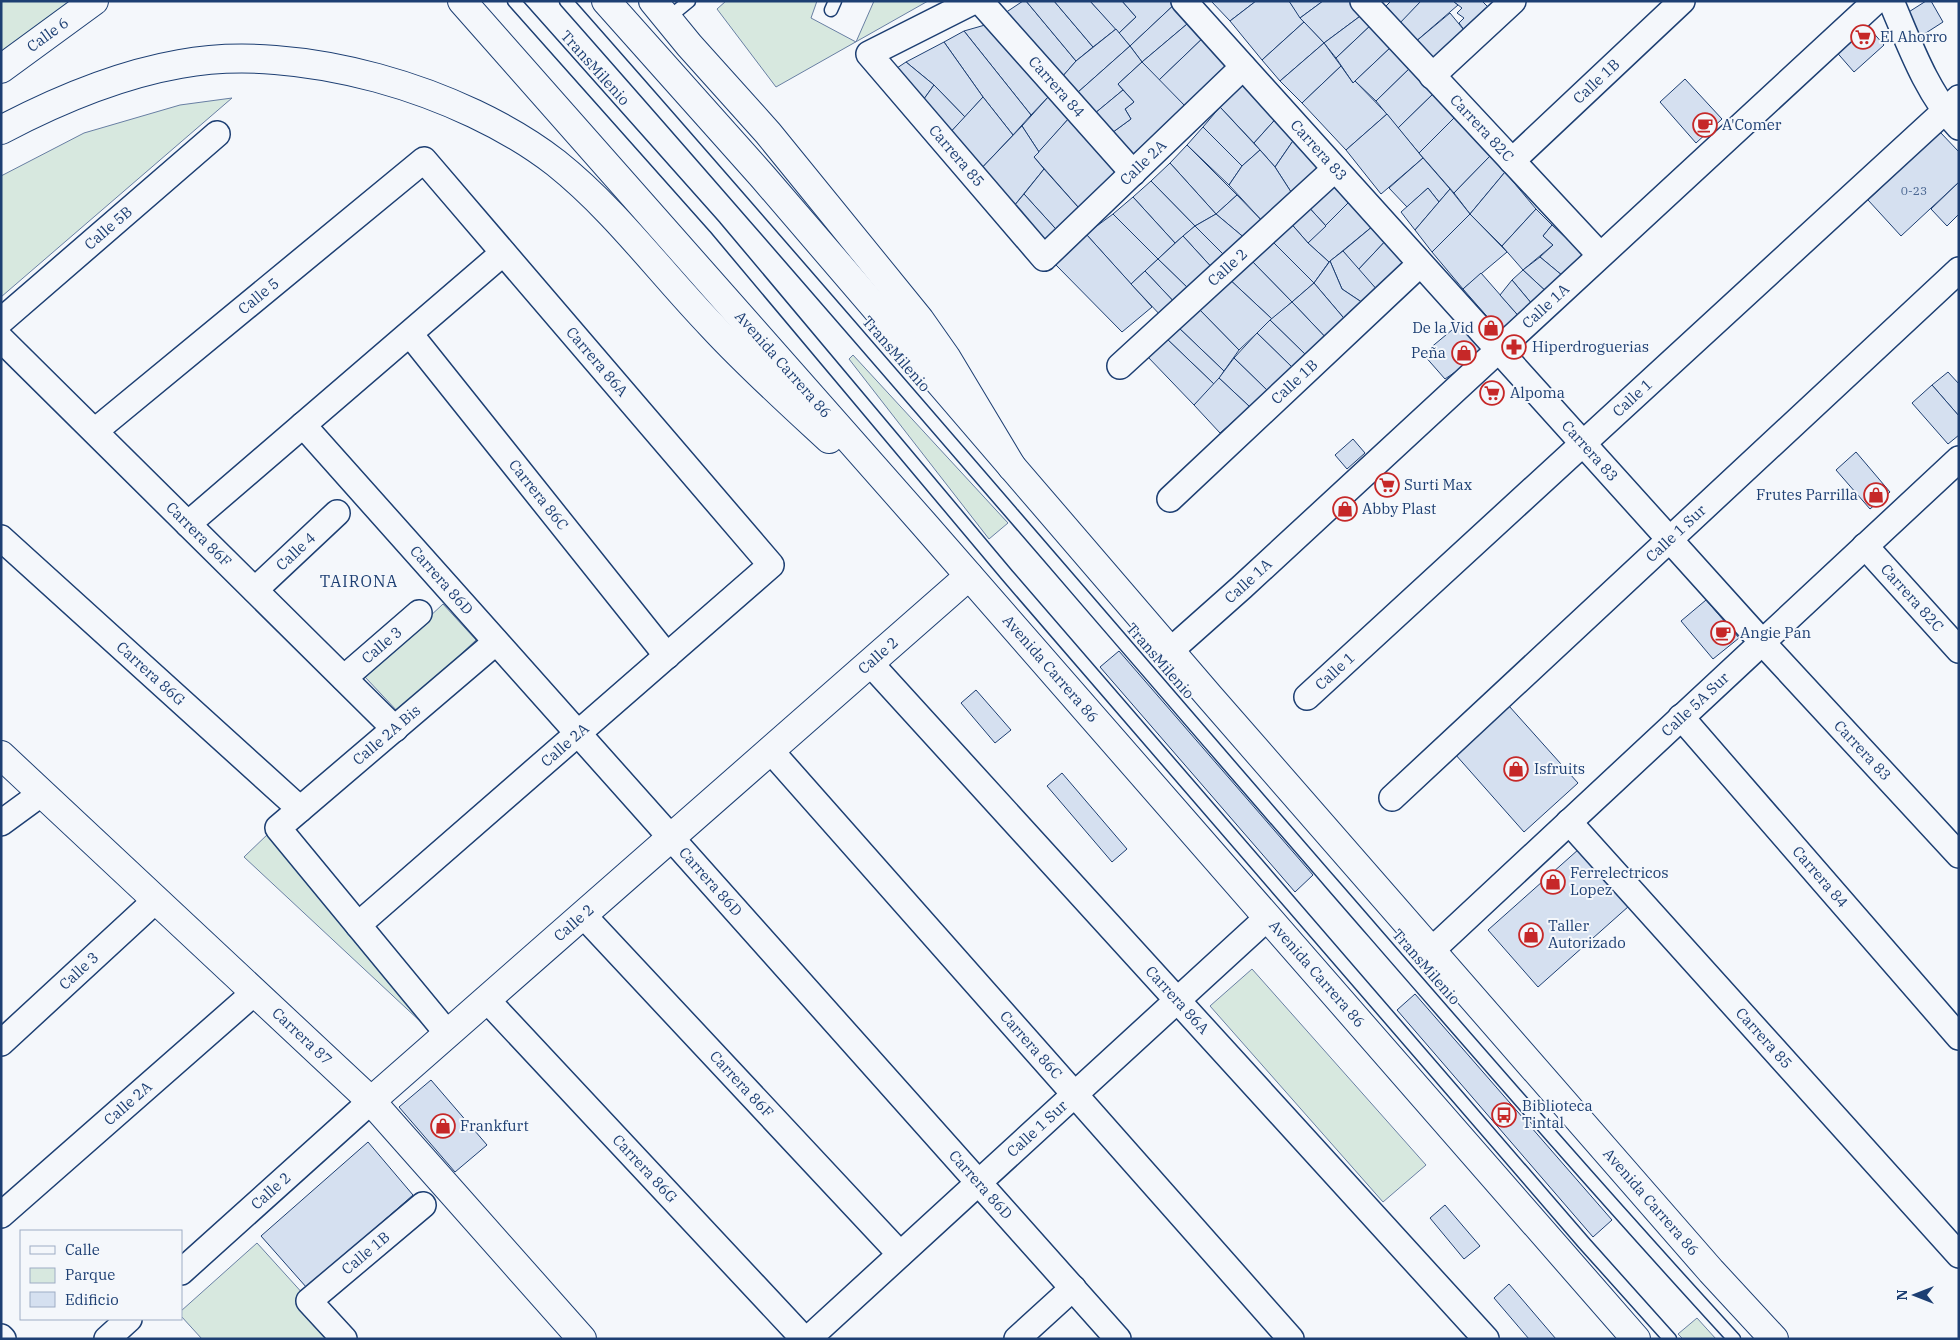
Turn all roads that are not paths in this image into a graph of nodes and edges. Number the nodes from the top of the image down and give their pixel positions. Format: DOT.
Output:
graph roads {
  1 [pos="94,1"];
  2 [pos="462,1"];
  3 [pos="514,1"];
  4 [pos="566,1"];
  5 [pos="606,1"];
  6 [pos="689,1"];
  7 [pos="974,1"];
  8 [pos="980,1"];
  9 [pos="1184,1"];
  10 [pos="1363,1"];
  11 [pos="1513,1"];
  12 [pos="1682,1"];
  13 [pos="1876,1"];
  14 [pos="1891,1"];
  15 [pos="660,10"];
  16 [pos="1243,67"];
  17 [pos="1,69"];
  18 [pos="1432,76"];
  19 [pos="1954,112"];
  20 [pos="1,130"];
  21 [pos="217,134"];
  22 [pos="424,160"];
  23 [pos="1512,161"];
  24 [pos="1335,169"];
  25 [pos="1133,173"];
  26 [pos="503,253"];
  27 [pos="1600,255"];
  28 [pos="1044,258"];
  29 [pos="1420,264"];
  30 [pos="1959,270"];
  31 [pos="1,321"];
  32 [pos="410,334"];
  33 [pos="1,338"];
  34 [pos="1498,349"];
  35 [pos="1120,366"];
  36 [pos="303,425"];
  37 [pos="95,431"];
  38 [pos="1582,443"];
  39 [pos="1959,459"];
  40 [pos="1012,467"];
  41 [pos="1170,499"];
  42 [pos="337,513"];
  43 [pos="923,523"];
  44 [pos="188,524"];
  45 [pos="1,538"];
  46 [pos="1670,540"];
  47 [pos="1865,546"];
  48 [pos="771,565"];
  49 [pos="969,576"];
  50 [pos="255,590"];
  51 [pos="419,613"];
  52 [pos="496,642"];
  53 [pos="1762,642"];
  54 [pos="1959,650"];
  55 [pos="1170,651"];
  56 [pos="667,656"];
  57 [pos="870,663"];
  58 [pos="344,678"];
  59 [pos="1307,696"];
  60 [pos="1682,717"];
  61 [pos="395,728"];
  62 [pos="578,734"];
  63 [pos="770,750"];
  64 [pos="1,755"];
  65 [pos="42,793"];
  66 [pos="1392,798"];
  67 [pos="300,809"];
  68 [pos="1569,822"];
  69 [pos="1,823"];
  70 [pos="671,838"];
  71 [pos="1959,855"];
  72 [pos="156,900"];
  73 [pos="583,915"];
  74 [pos="1267,918"];
  75 [pos="358,925"];
  76 [pos="1432,950"];
  77 [pos="255,992"];
  78 [pos="487,1000"];
  79 [pos="1177,1000"];
  80 [pos="448,1034"];
  81 [pos="1959,1037"];
  82 [pos="1,1043"];
  83 [pos="1074,1094"];
  84 [pos="371,1101"];
  85 [pos="978,1182"];
  86 [pos="423,1205"];
  87 [pos="1,1215"];
  88 [pos="900,1254"];
  89 [pos="1959,1255"];
  90 [pos="182,1271"];
  91 [pos="1073,1288"];
  92 [pos="128,1320"];
  93 [pos="107,1339"];
  94 [pos="344,1339"];
  95 [pos="582,1339"];
  96 [pos="804,1339"];
  97 [pos="808,1339"];
  98 [pos="1017,1339"];
  99 [pos="1118,1339"];
  100 [pos="1290,1339"];
  101 [pos="1486,1339"];
  102 [pos="1636,1339"];
  103 [pos="1670,1339"];
  104 [pos="1734,1339"];
  105 [pos="1774,1339"];
  1 -- 17 [label="main road, Calle 6"];
  2 -- 43 [label="main road, Avenida Carrera 86"];
  3 -- 103 [label="lane, TransMilenio"];
  4 -- 104 [label="lane, TransMilenio"];
  5 -- 40 [label="main road, Avenida Carrera 86"];
  6 -- 15 [label="lane"];
  7 -- 28 [label="street, Carrera 85"];
  8 -- 25 [label="street, Carrera 84"];
  9 -- 16 [label="street, Carrera 83"];
  10 -- 18 [label="street, Carrera 82C"];
  11 -- 18 [label="street"];
  12 -- 23 [label="street, Calle 1B"];
  13 -- 27 [label="street, Calle 1A"];
  14 -- 19 [label="street"];
  15 -- 40 [label="main road"];
  16 -- 24 [label="street, Carrera 83"];
  16 -- 25 [label="street, Calle 2A"];
  18 -- 23 [label="street, Carrera 82C"];
  19 -- 38 [label="street, Calle 1"];
  20 -- 43 [label="main road"];
  21 -- 31 [label="street, Calle 5B"];
  22 -- 26 [label="street, Carrera 86A"];
  22 -- 37 [label="street, Calle 5"];
  23 -- 27 [label="street, Carrera 82C"];
  24 -- 29 [label="street, Carrera 83"];
  24 -- 35 [label="street, Calle 2"];
  25 -- 28 [label="street, Calle 2A"];
  26 -- 32 [label="street"];
  26 -- 48 [label="street, Carrera 86A"];
  27 -- 34 [label="street, Calle 1A"];
  29 -- 34 [label="street, Carrera 83"];
  29 -- 41 [label="street, Calle 1B"];
  30 -- 46 [label="street, Calle 1 Sur"];
  32 -- 36 [label="street"];
  32 -- 56 [label="street, Carrera 86C"];
  33 -- 37 [label="street, Carrera 86F"];
  34 -- 38 [label="street, Carrera 83"];
  34 -- 55 [label="street, Calle 1A"];
  36 -- 44 [label="street"];
  36 -- 52 [label="street, Carrera 86D"];
  37 -- 44 [label="street, Carrera 86F"];
  38 -- 46 [label="street, Carrera 83"];
  38 -- 59 [label="street, Calle 1"];
  39 -- 47 [label="street, Calle 5A Sur"];
  40 -- 55 [label="main road, Avenida Carrera 86"];
  42 -- 50 [label="street, Calle 4"];
  43 -- 49 [label="main road, Avenida Carrera 86"];
  44 -- 50 [label="street, Carrera 86F"];
  45 -- 67 [label="street, Carrera 86G"];
  46 -- 53 [label="street, Carrera 83"];
  46 -- 66 [label="street, Calle 1 Sur"];
  47 -- 53 [label="street, Calle 5A Sur"];
  47 -- 54 [label="street, Carrera 82C"];
  48 -- 56 [label="street, Calle 2A"];
  49 -- 57 [label="main road, Calle 2"];
  49 -- 74 [label="main road, Avenida Carrera 86"];
  50 -- 58 [label="street, Carrera 86F"];
  51 -- 58 [label="street, Calle 3"];
  52 -- 61 [label="street, Calle 2A Bis"];
  52 -- 62 [label="street, Carrera 86D"];
  53 -- 60 [label="street, Calle 5A Sur"];
  53 -- 71 [label="street, Carrera 83"];
  55 -- 76 [label="main road, Avenida Carrera 86"];
  56 -- 62 [label="street, Calle 2A"];
  57 -- 63 [label="main road, Calle 2"];
  57 -- 79 [label="street, Carrera 86A"];
  58 -- 61 [label="street, Carrera 86F"];
  60 -- 68 [label="street, Calle 5A Sur"];
  60 -- 81 [label="street, Carrera 84"];
  61 -- 67 [label="street, Calle 2A Bis"];
  62 -- 70 [label="street, Carrera 86D"];
  62 -- 75 [label="street, Calle 2A"];
  63 -- 70 [label="main road, Calle 2"];
  63 -- 83 [label="street, Carrera 86C"];
  64 -- 65 [label="main road, Carrera 87"];
  65 -- 69 [label="street"];
  65 -- 72 [label="main road, Carrera 87"];
  67 -- 75 [label="street, Calle 2A Bis"];
  68 -- 76 [label="street, Calle 5A Sur"];
  68 -- 89 [label="street, Carrera 85"];
  70 -- 73 [label="main road, Calle 2"];
  70 -- 85 [label="street, Carrera 86D"];
  72 -- 77 [label="main road, Carrera 87"];
  72 -- 82 [label="street, Calle 3"];
  73 -- 78 [label="main road, Calle 2"];
  73 -- 88 [label="street, Carrera 86F"];
  74 -- 79 [label="street, Calle 1 Sur"];
  74 -- 102 [label="main road, Avenida Carrera 86"];
  75 -- 80 [label="street"];
  76 -- 105 [label="main road, Avenida Carrera 86"];
  77 -- 84 [label="main road, Carrera 87"];
  77 -- 87 [label="street, Calle 2A"];
  78 -- 80 [label="main road, Calle 2"];
  78 -- 96 [label="street, Carrera 86G"];
  79 -- 83 [label="street, Calle 1 Sur"];
  79 -- 101 [label="street, Carrera 86A"];
  80 -- 84 [label="main road, Calle 2"];
  83 -- 85 [label="street, Calle 1 Sur"];
  83 -- 100 [label="street, Carrera 86C"];
  84 -- 90 [label="street, Calle 2"];
  84 -- 95 [label="main road, Carrera 87"];
  85 -- 88 [label="street, Calle 1 Sur"];
  85 -- 91 [label="street, Carrera 86D"];
  86 -- 94 [label="street, Calle 1B"];
  88 -- 97 [label="street, Calle 1 Sur"];
  91 -- 98 [label="street"];
  91 -- 99 [label="street, Carrera 86D"];
  92 -- 93 [label="street"];
}
